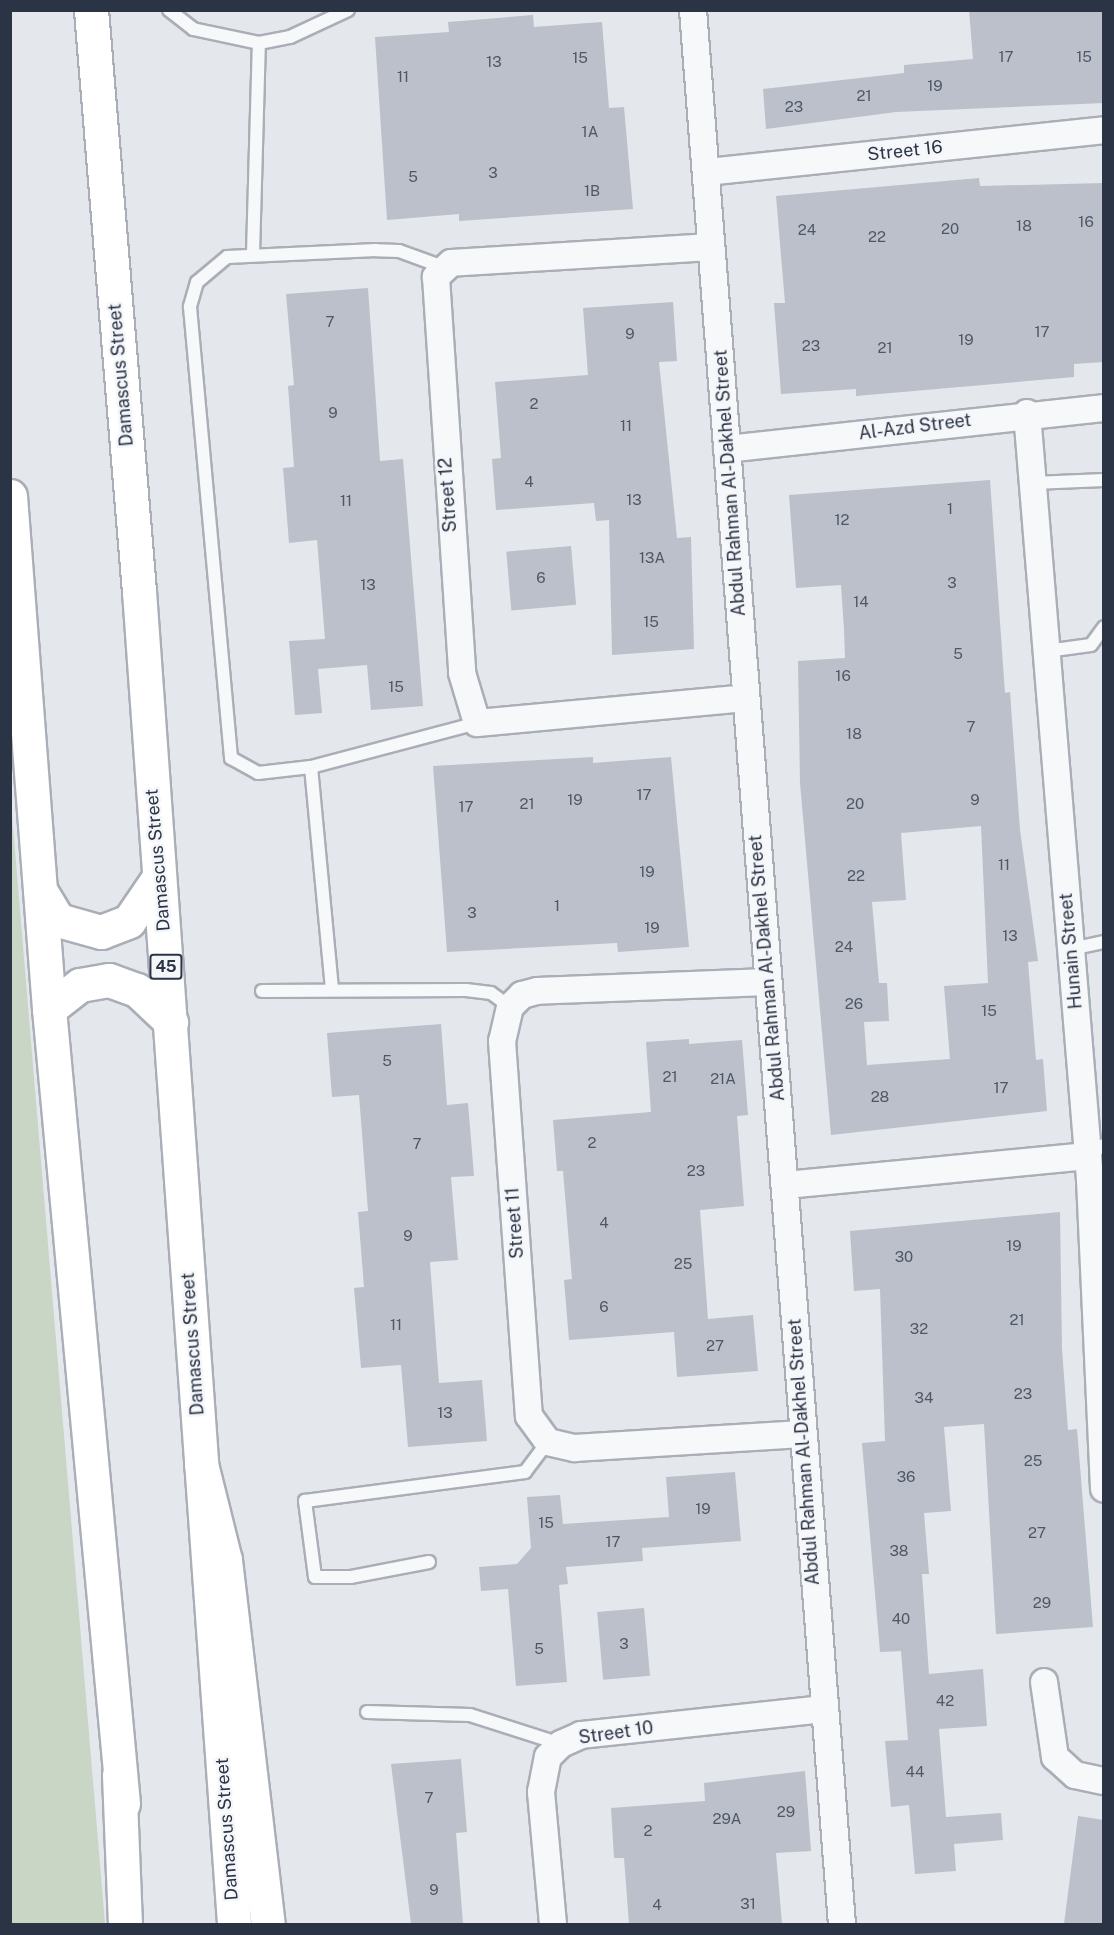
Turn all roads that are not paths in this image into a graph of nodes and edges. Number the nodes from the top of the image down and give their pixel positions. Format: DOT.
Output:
graph roads {
  1 [pos="91,10"];
  2 [pos="169,10"];
  3 [pos="348,10"];
  4 [pos="693,10"];
  5 [pos="259,43"];
  6 [pos="1104,130"];
  7 [pos="707,172"];
  8 [pos="711,247"];
  9 [pos="253,254"];
  10 [pos="443,267"];
  11 [pos="1104,408"];
  12 [pos="1027,413"];
  13 [pos="727,449"];
  14 [pos="1104,480"];
  15 [pos="1033,483"];
  16 [pos="10,496"];
  17 [pos="16,558"];
  18 [pos="10,594"];
  19 [pos="1104,627"];
  20 [pos="1047,651"];
  21 [pos="746,698"];
  22 [pos="477,723"];
  23 [pos="311,767"];
  24 [pos="159,877"];
  25 [pos="40,888"];
  26 [pos="1104,942"];
  27 [pos="1071,949"];
  28 [pos="768,982"];
  29 [pos="332,989"];
  30 [pos="262,991"];
  31 [pos="510,1007"];
  32 [pos="49,1009"];
  33 [pos="171,1022"];
  34 [pos="1096,1166"];
  35 [pos="786,1185"];
  36 [pos="802,1434"];
  37 [pos="1101,1441"];
  38 [pos="548,1442"];
  39 [pos="201,1464"];
  40 [pos="1104,1489"];
  41 [pos="429,1562"];
  42 [pos="1044,1682"];
  43 [pos="823,1709"];
  44 [pos="368,1712"];
  45 [pos="561,1744"];
  46 [pos="119,1774"];
  47 [pos="1104,1781"];
  48 [pos="125,1924"];
  49 [pos="139,1924"];
  50 [pos="234,1924"];
  51 [pos="268,1924"];
  52 [pos="553,1924"];
  53 [pos="842,1924"];
  1 -- 24 [label="main road, Damascus Street / 45"];
  2 -- 5 [label="lane"];
  3 -- 5 [label="lane"];
  4 -- 7 [label="street, Abdul Rahman Al-Dakhel Street"];
  5 -- 9 [label="lane"];
  6 -- 7 [label="street, Street 16"];
  7 -- 8 [label="street, Abdul Rahman Al-Dakhel Street"];
  8 -- 10 [label="street"];
  8 -- 13 [label="street, Abdul Rahman Al-Dakhel Street"];
  9 -- 10 [label="lane"];
  9 -- 23 [label="lane"];
  10 -- 22 [label="street, Street 12"];
  11 -- 12 [label="street, Al-Azd Street"];
  12 -- 13 [label="street, Al-Azd Street"];
  12 -- 15 [label="street, Hunain Street"];
  13 -- 21 [label="street, Abdul Rahman Al-Dakhel Street"];
  14 -- 15 [label="lane"];
  15 -- 20 [label="street, Hunain Street"];
  16 -- 17 [label="main road"];
  17 -- 18 [label="street"];
  17 -- 25 [label="main road"];
  19 -- 20 [label="lane"];
  20 -- 27 [label="street, Hunain Street"];
  21 -- 22 [label="street"];
  21 -- 28 [label="street, Abdul Rahman Al-Dakhel Street"];
  22 -- 23 [label="lane"];
  23 -- 29 [label="lane"];
  24 -- 25 [label="main road"];
  24 -- 33 [label="main road, Damascus Street / 45"];
  25 -- 32 [label="main road"];
  26 -- 27 [label="lane"];
  27 -- 34 [label="street, Hunain Street"];
  28 -- 31 [label="street"];
  28 -- 35 [label="street, Abdul Rahman Al-Dakhel Street"];
  29 -- 30 [label="lane"];
  29 -- 31 [label="lane"];
  31 -- 38 [label="street, Street 11"];
  32 -- 33 [label="main road"];
  32 -- 46 [label="main road"];
  33 -- 39 [label="main road, Damascus Street / 45"];
  34 -- 35 [label="street"];
  34 -- 37 [label="street, Hunain Street"];
  35 -- 36 [label="street, Abdul Rahman Al-Dakhel Street"];
  36 -- 38 [label="street"];
  36 -- 43 [label="street, Abdul Rahman Al-Dakhel Street"];
  37 -- 40 [label="street, Hunain Street"];
  38 -- 41 [label="lane"];
  39 -- 50 [label="main road, Damascus Street / 45"];
  39 -- 51 [label="main road"];
  42 -- 47 [label="street"];
  43 -- 45 [label="street, Street 10"];
  43 -- 53 [label="street, Abdul Rahman Al-Dakhel Street"];
  44 -- 45 [label="lane"];
  45 -- 52 [label="street, Street 10"];
  46 -- 48 [label="main road"];
  46 -- 49 [label="main road"];
}
